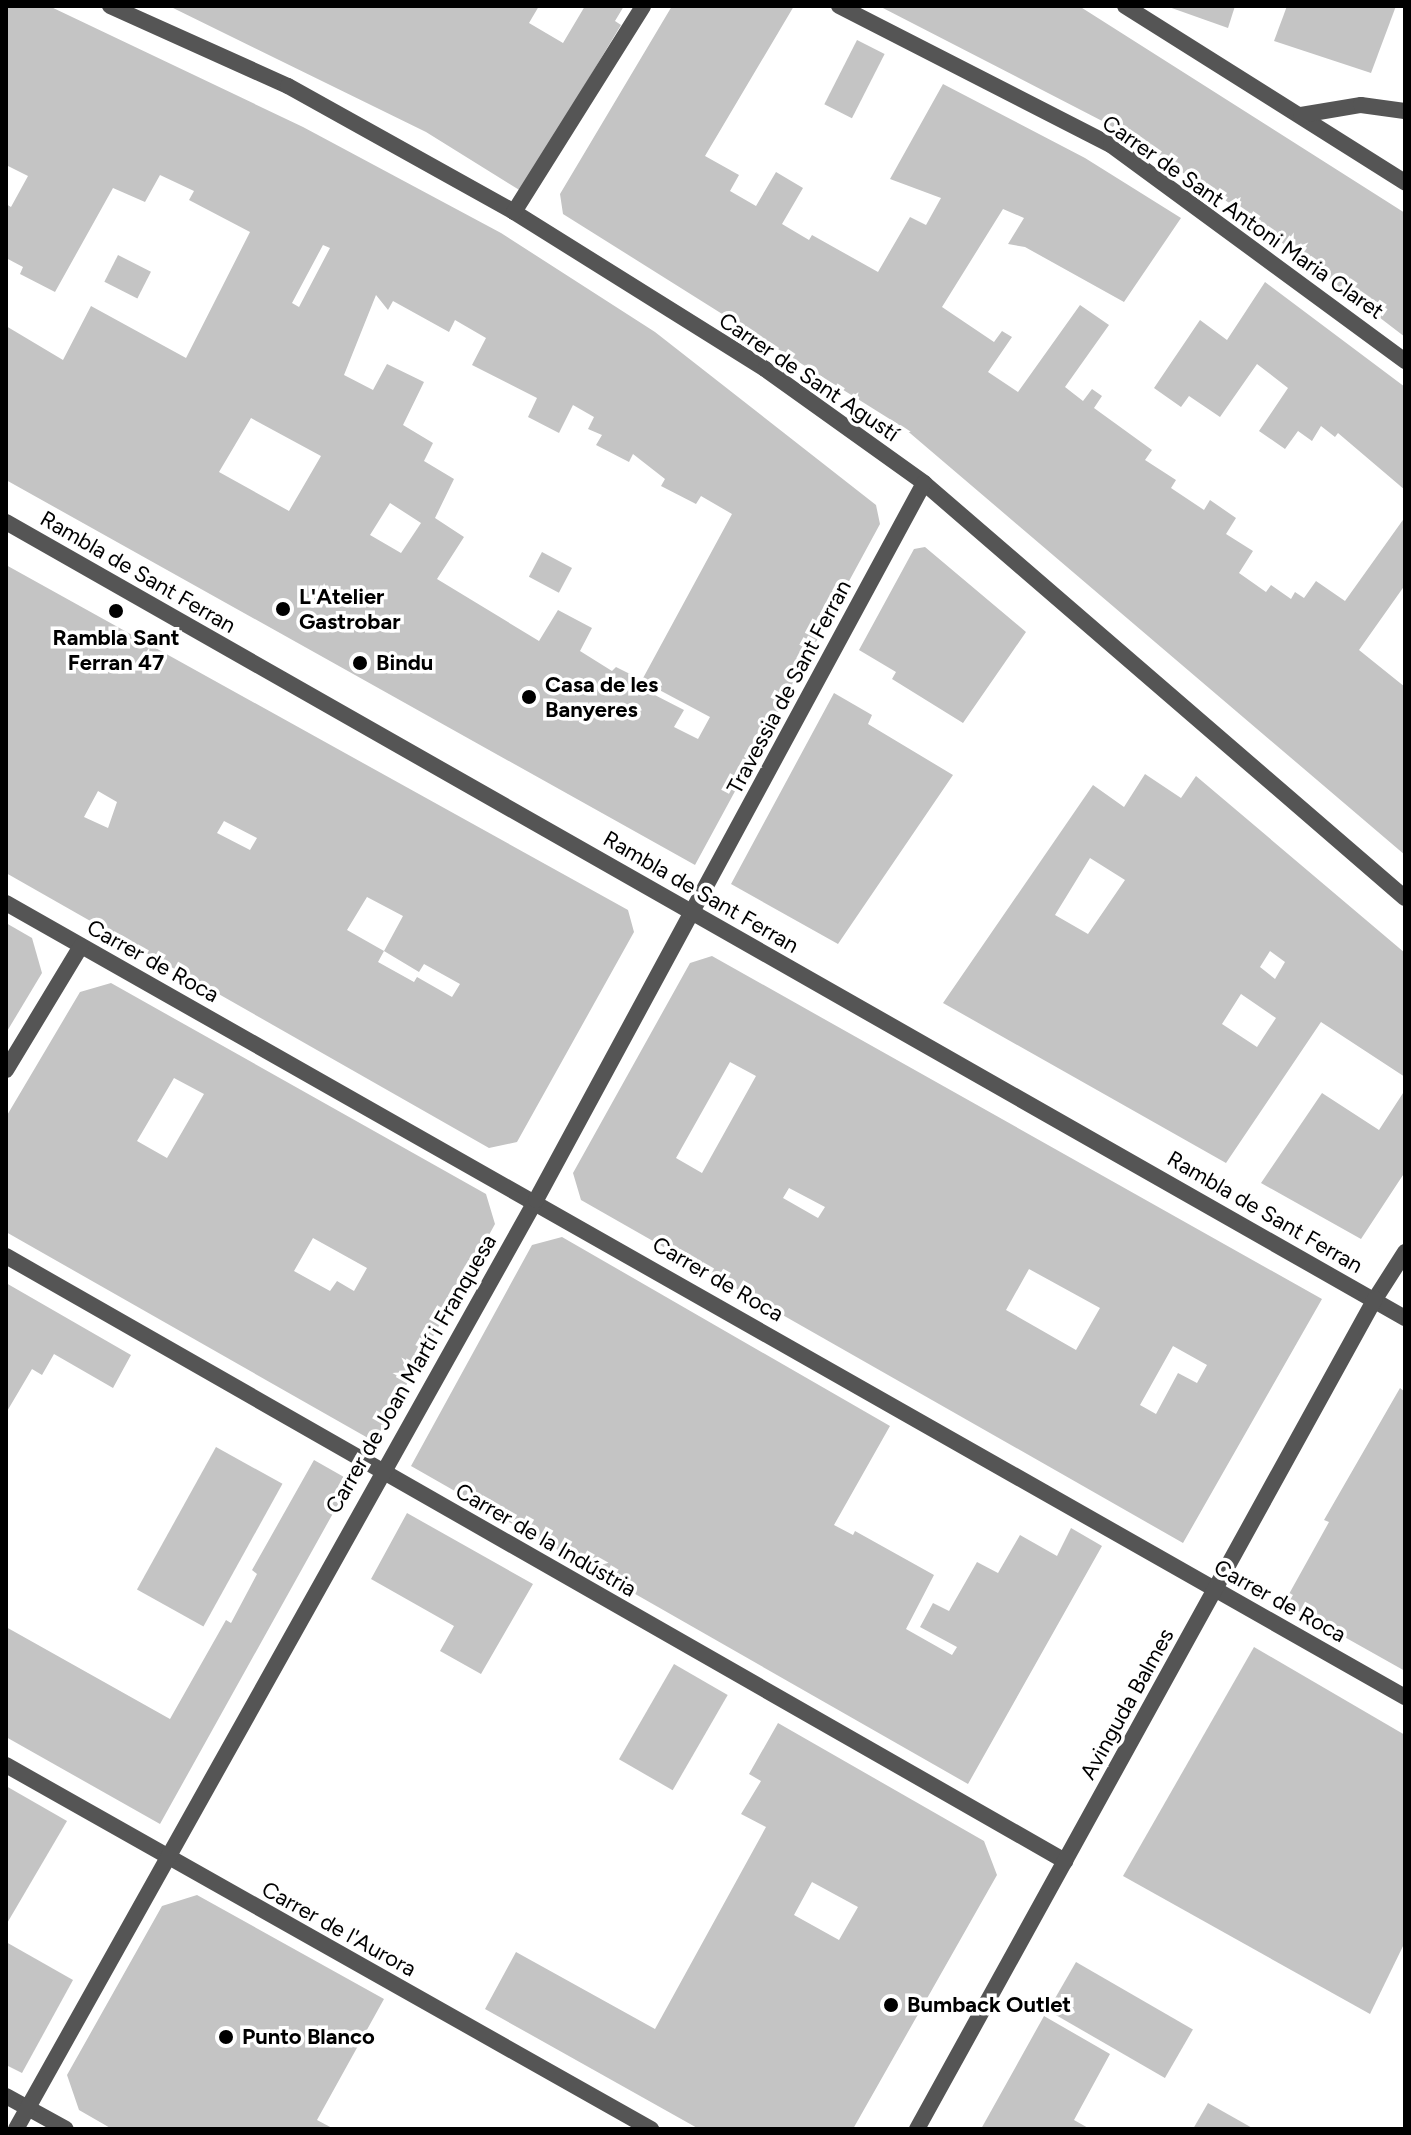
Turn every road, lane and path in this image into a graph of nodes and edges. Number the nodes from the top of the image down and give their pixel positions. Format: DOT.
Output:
graph roads {
  1 [pos="110,6"];
  2 [pos="643,6"];
  3 [pos="839,6"];
  4 [pos="1125,6"];
  5 [pos="1405,111"];
  6 [pos="1301,115"];
  7 [pos="1405,182"];
  8 [pos="514,212"];
  9 [pos="1405,361"];
  10 [pos="924,483"];
  11 [pos="6,522"];
  12 [pos="1405,898"];
  13 [pos="6,903"];
  14 [pos="692,912"];
  15 [pos="81,946"];
  16 [pos="6,1070"];
  17 [pos="536,1200"];
  18 [pos="1405,1252"];
  19 [pos="6,1256"];
  20 [pos="1375,1299"];
  21 [pos="1405,1318"];
  22 [pos="381,1471"];
  23 [pos="1215,1589"];
  24 [pos="1405,1697"];
  25 [pos="6,1765"];
  26 [pos="165,1856"];
  27 [pos="1065,1861"];
  28 [pos="6,2096"];
  29 [pos="27,2108"];
  30 [pos="16,2129"];
  31 [pos="66,2129"];
  32 [pos="651,2129"];
  33 [pos="917,2129"];
  1 -- 8 [label="street, Carrer de Sant Agustí"];
  2 -- 8 [label="street"];
  3 -- 9 [label="street, Carrer de Sant Antoni Maria Claret"];
  4 -- 6 [label="street"];
  5 -- 6 [label="street"];
  6 -- 7 [label="street"];
  8 -- 10 [label="street, Carrer de Sant Agustí"];
  10 -- 12 [label="street, Carrer de Sant Agustí"];
  10 -- 14 [label="street, Travessia de Sant Ferran"];
  11 -- 14 [label="street, Rambla de Sant Ferran"];
  13 -- 15 [label="street, Carrer de Roca"];
  14 -- 17 [label="street, Carrer de Joan Martí i Franquesa"];
  14 -- 20 [label="street, Rambla de Sant Ferran"];
  15 -- 16 [label="street"];
  15 -- 17 [label="street, Carrer de Roca"];
  17 -- 22 [label="street, Carrer de Joan Martí i Franquesa"];
  17 -- 23 [label="street, Carrer de Roca"];
  18 -- 20 [label="street, Avinguda Balmes"];
  19 -- 22 [label="street, Carrer de la Indústria"];
  20 -- 21 [label="street, Rambla de Sant Ferran"];
  20 -- 23 [label="street, Avinguda Balmes"];
  22 -- 26 [label="street, Carrer de Joan Martí i Franquesa"];
  22 -- 27 [label="street, Carrer de la Indústria"];
  23 -- 24 [label="street, Carrer de Roca"];
  23 -- 27 [label="street, Avinguda Balmes"];
  25 -- 26 [label="street, Carrer de l'Aurora"];
  26 -- 29 [label="street, Carrer de Joan Martí i Franquesa"];
  26 -- 32 [label="street, Carrer de l'Aurora"];
  27 -- 33 [label="street, Avinguda Balmes"];
  28 -- 29 [label="street"];
  29 -- 30 [label="street, Carrer de Joan Martí i Franquesa"];
  29 -- 31 [label="street"];
}
